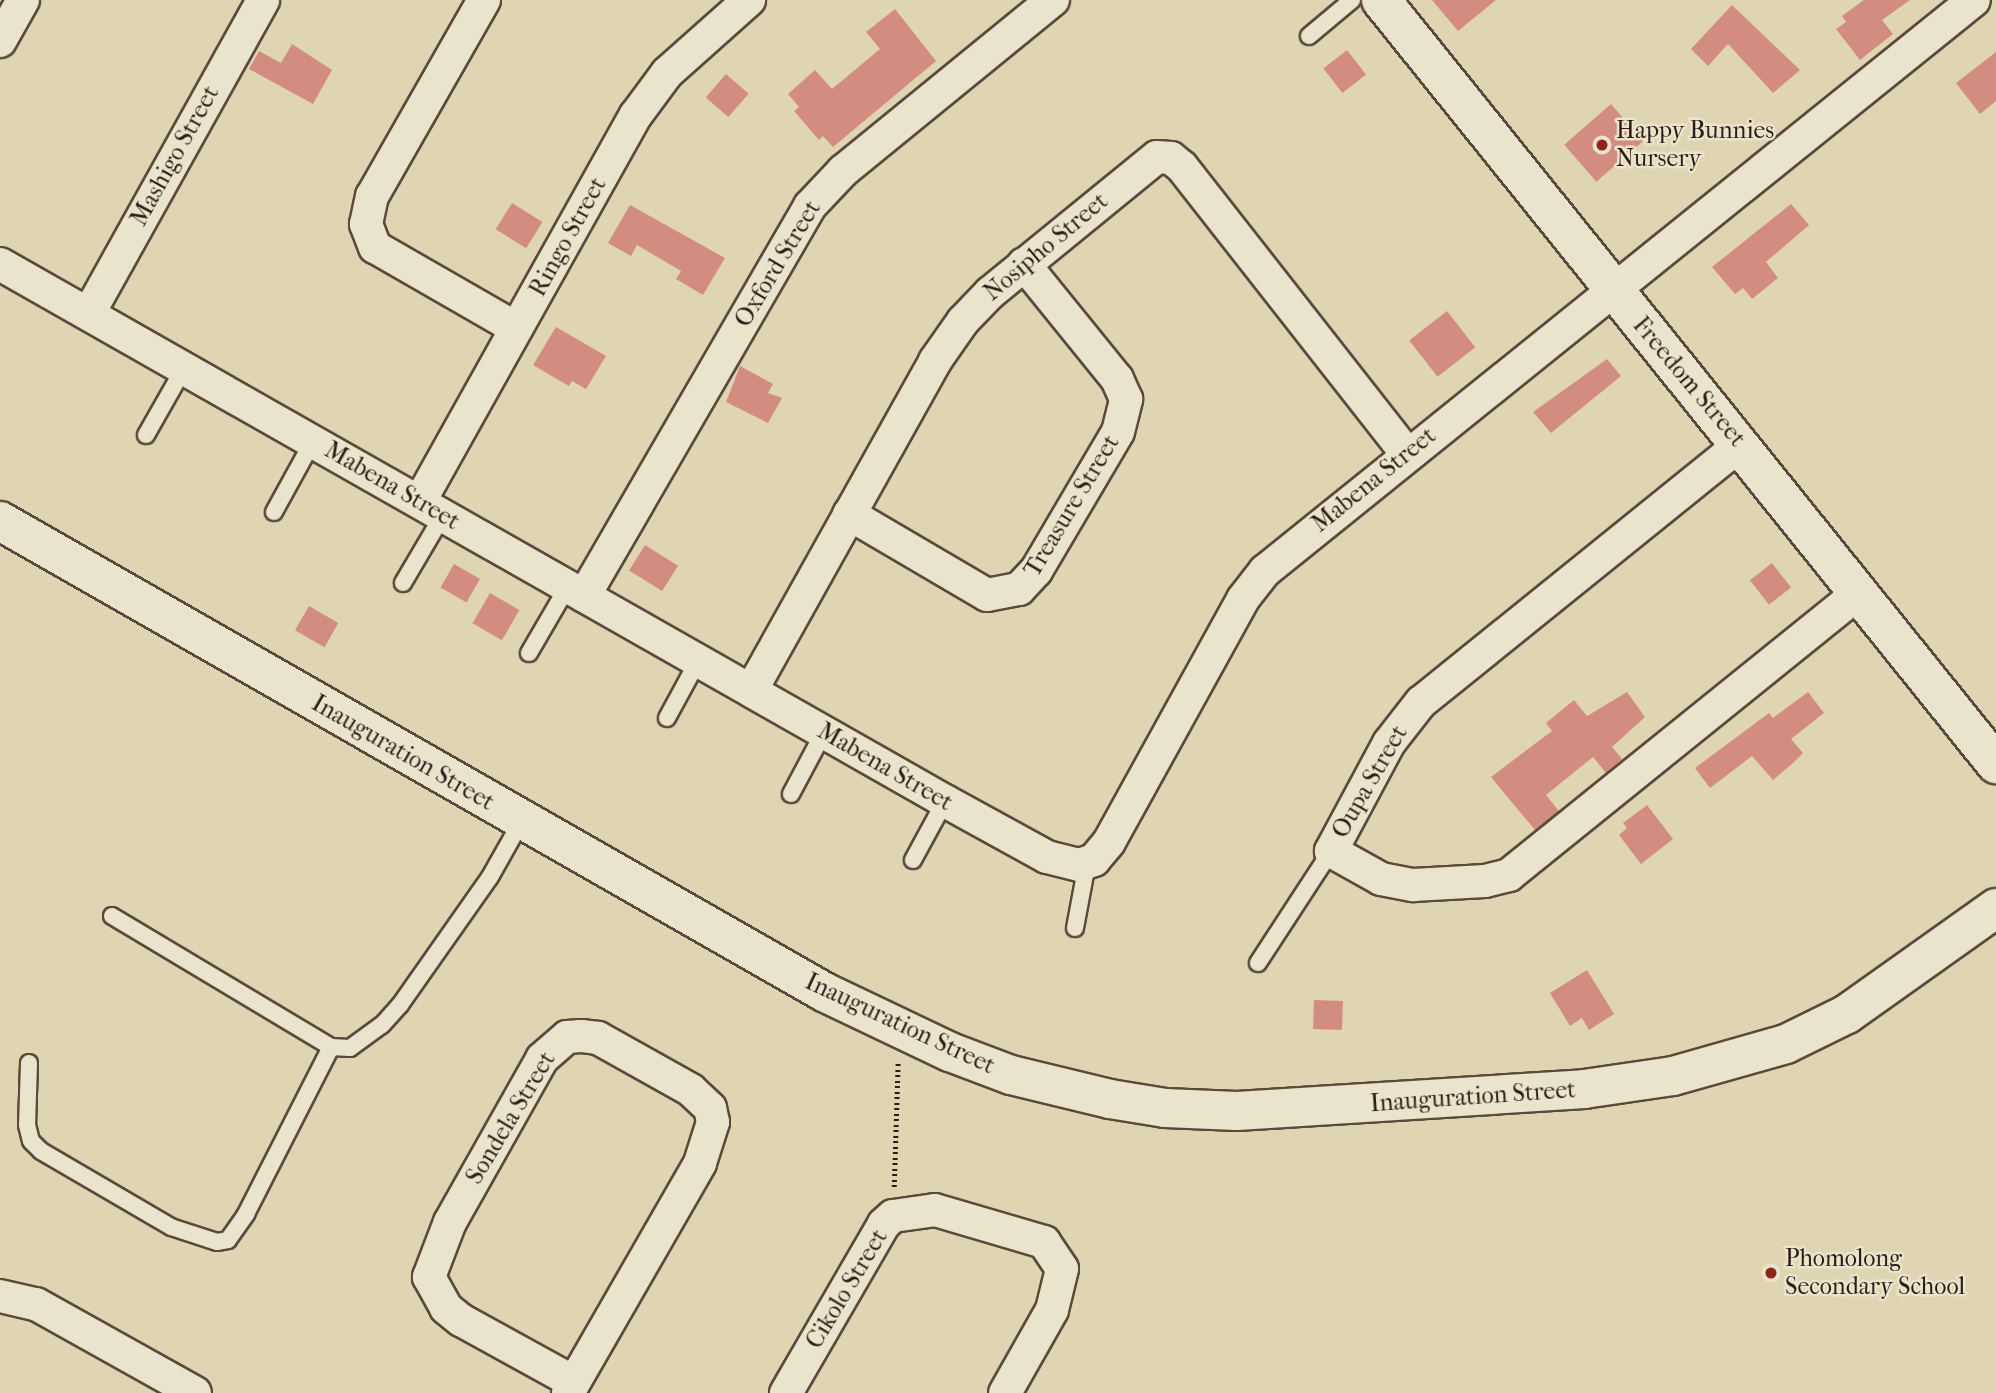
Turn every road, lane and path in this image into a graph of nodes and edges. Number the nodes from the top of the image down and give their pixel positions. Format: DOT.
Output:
graph roads {
  1 [pos="23,0"];
  2 [pos="263,0"];
  3 [pos="484,0"];
  4 [pos="749,0"];
  5 [pos="1352,0"];
  6 [pos="1381,0"];
  7 [pos="1973,0"];
  8 [pos="1051,1"];
  9 [pos="1309,36"];
  10 [pos="0,41"];
  11 [pos="0,264"];
  12 [pos="1024,264"];
  13 [pos="1612,290"];
  14 [pos="89,313"];
  15 [pos="516,328"];
  16 [pos="184,368"];
  17 [pos="146,435"];
  18 [pos="313,441"];
  19 [pos="1741,444"];
  20 [pos="1406,453"];
  21 [pos="432,508"];
  22 [pos="274,512"];
  23 [pos="849,514"];
  24 [pos="0,521"];
  25 [pos="403,583"];
  26 [pos="576,591"];
  27 [pos="1859,593"];
  28 [pos="529,653"];
  29 [pos="698,661"];
  30 [pos="752,689"];
  31 [pos="667,718"];
  32 [pos="824,732"];
  33 [pos="1996,764"];
  34 [pos="791,794"];
  35 [pos="945,801"];
  36 [pos="521,821"];
  37 [pos="1331,851"];
  38 [pos="913,860"];
  39 [pos="1087,864"];
  40 [pos="1996,908"];
  41 [pos="111,916"];
  42 [pos="1075,928"];
  43 [pos="1258,963"];
  44 [pos="899,1028"];
  45 [pos="331,1047"];
  46 [pos="29,1063"];
  47 [pos="893,1216"];
  48 [pos="0,1296"];
  49 [pos="148,1381"];
  50 [pos="571,1387"];
  51 [pos="195,1393"];
  52 [pos="786,1393"];
  53 [pos="1005,1393"];
  1 -- 10 [label="street"];
  2 -- 14 [label="street, Mashigo Street"];
  3 -- 15 [label="street"];
  4 -- 15 [label="street, Ringo Street"];
  5 -- 9 [label="lane"];
  6 -- 13 [label="street, Freedom Street"];
  7 -- 13 [label="street, Mabena Street"];
  8 -- 26 [label="street, Oxford Street"];
  11 -- 14 [label="street, Mabena Street"];
  12 -- 20 [label="street, Nosipho Street"];
  12 -- 23 [label="street, Nosipho Street"];
  12 -- 23 [label="street, Treasure Street"];
  13 -- 19 [label="street, Freedom Street"];
  13 -- 20 [label="street, Mabena Street"];
  14 -- 16 [label="street, Mabena Street"];
  15 -- 21 [label="street, Ringo Street"];
  16 -- 17 [label="lane"];
  16 -- 18 [label="street, Mabena Street"];
  18 -- 21 [label="street, Mabena Street"];
  18 -- 22 [label="lane"];
  19 -- 27 [label="street, Freedom Street"];
  19 -- 37 [label="street, Oupa Street"];
  20 -- 39 [label="street, Mabena Street"];
  21 -- 25 [label="lane"];
  21 -- 26 [label="street, Mabena Street"];
  23 -- 30 [label="street, Nosipho Street"];
  24 -- 36 [label="street, Inauguration Street"];
  26 -- 28 [label="lane"];
  26 -- 29 [label="street, Mabena Street"];
  27 -- 33 [label="street, Freedom Street"];
  27 -- 37 [label="street, Oupa Street"];
  29 -- 30 [label="street, Mabena Street"];
  29 -- 31 [label="lane"];
  30 -- 32 [label="street, Mabena Street"];
  32 -- 34 [label="lane"];
  32 -- 35 [label="street, Mabena Street"];
  35 -- 38 [label="lane"];
  35 -- 39 [label="street, Mabena Street"];
  36 -- 44 [label="street, Inauguration Street"];
  36 -- 45 [label="lane"];
  37 -- 43 [label="lane"];
  39 -- 42 [label="lane"];
  40 -- 44 [label="street, Inauguration Street"];
  41 -- 45 [label="lane"];
  44 -- 47 [label="path"];
  45 -- 46 [label="lane"];
  47 -- 52 [label="street, Cikolo Street"];
  47 -- 53 [label="street, Cikolo Street"];
  48 -- 49 [label="street"];
  49 -- 51 [label="street"];
  50 -- 50 [label="street, Sondela Street"];
}
